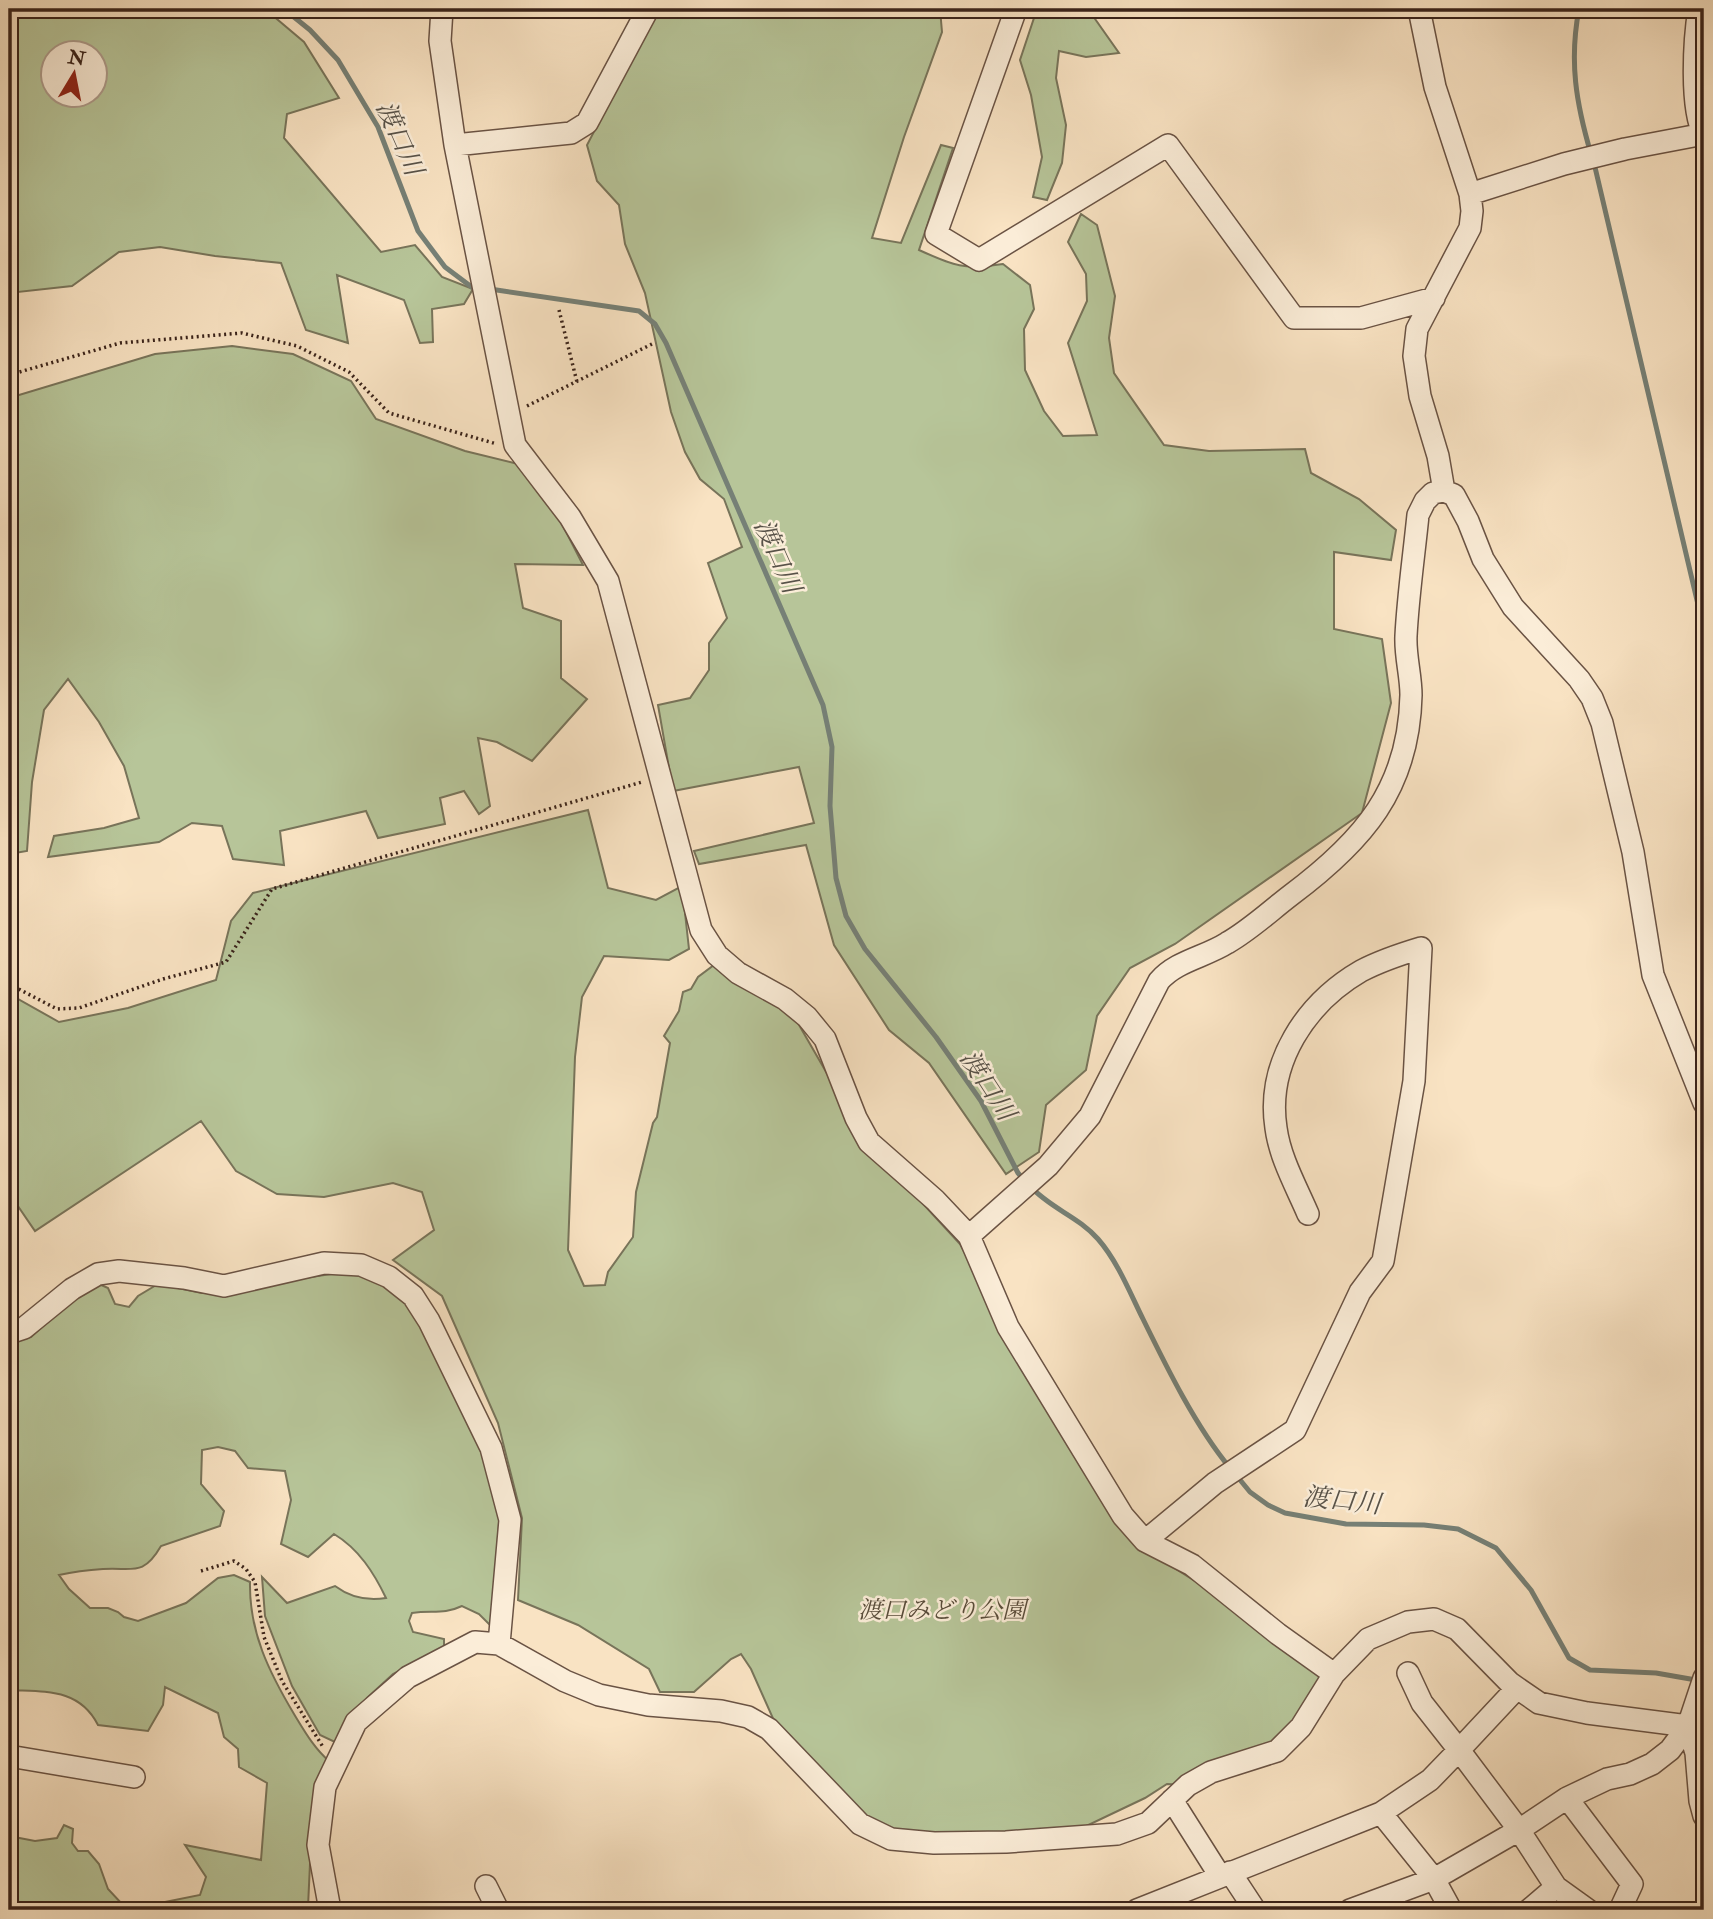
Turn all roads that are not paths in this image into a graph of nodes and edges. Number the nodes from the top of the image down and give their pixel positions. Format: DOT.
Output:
graph roads {
  1 [pos="442,9"];
  2 [pos="648,9"];
  3 [pos="1016,9"];
  4 [pos="1419,9"];
  5 [pos="1699,9"];
  6 [pos="1704,134"];
  7 [pos="455,145"];
  8 [pos="1470,194"];
  9 [pos="1434,298"];
  10 [pos="1444,491"];
  11 [pos="1704,1103"];
  12 [pos="1308,1214"];
  13 [pos="969,1236"];
  14 [pos="9,1333"];
  15 [pos="1145,1541"];
  16 [pos="499,1644"];
  17 [pos="1334,1674"];
  18 [pos="1408,1674"];
  19 [pos="1701,1686"];
  20 [pos="1517,1688"];
  21 [pos="1688,1726"];
  22 [pos="1459,1750"];
  23 [pos="9,1756"];
  24 [pos="134,1777"];
  25 [pos="1567,1798"];
  26 [pos="1172,1800"];
  27 [pos="1381,1813"];
  28 [pos="1704,1816"];
  29 [pos="1519,1830"];
  30 [pos="1225,1874"];
  31 [pos="1434,1879"];
  32 [pos="486,1886"];
  33 [pos="1556,1887"];
  34 [pos="330,1910"];
  35 [pos="498,1910"];
  36 [pos="1137,1910"];
  37 [pos="1255,1910"];
  38 [pos="1350,1910"];
  39 [pos="1451,1910"];
  40 [pos="1529,1910"];
  41 [pos="1588,1910"];
  42 [pos="1619,1910"];
  1 -- 7 [label="street"];
  2 -- 7 [label="street"];
  3 -- 9 [label="street"];
  4 -- 8 [label="street"];
  5 -- 6 [label="street"];
  6 -- 8 [label="street"];
  7 -- 13 [label="street"];
  8 -- 9 [label="street"];
  9 -- 10 [label="street"];
  10 -- 11 [label="street"];
  10 -- 13 [label="street"];
  12 -- 15 [label="street"];
  13 -- 15 [label="street"];
  14 -- 16 [label="street"];
  15 -- 17 [label="street"];
  16 -- 26 [label="street"];
  16 -- 34 [label="street"];
  17 -- 20 [label="street"];
  17 -- 26 [label="street"];
  18 -- 22 [label="street"];
  19 -- 21 [label="street"];
  20 -- 21 [label="street"];
  20 -- 22 [label="street"];
  21 -- 25 [label="street"];
  21 -- 28 [label="street"];
  22 -- 27 [label="street"];
  22 -- 29 [label="street"];
  23 -- 24 [label="street"];
  25 -- 29 [label="street"];
  25 -- 42 [label="street"];
  26 -- 30 [label="street"];
  27 -- 30 [label="street"];
  27 -- 31 [label="street"];
  29 -- 31 [label="street"];
  29 -- 33 [label="street"];
  30 -- 36 [label="street"];
  30 -- 37 [label="street"];
  31 -- 38 [label="street"];
  31 -- 39 [label="street"];
  32 -- 35 [label="street"];
  33 -- 40 [label="street"];
  33 -- 41 [label="street"];
}
